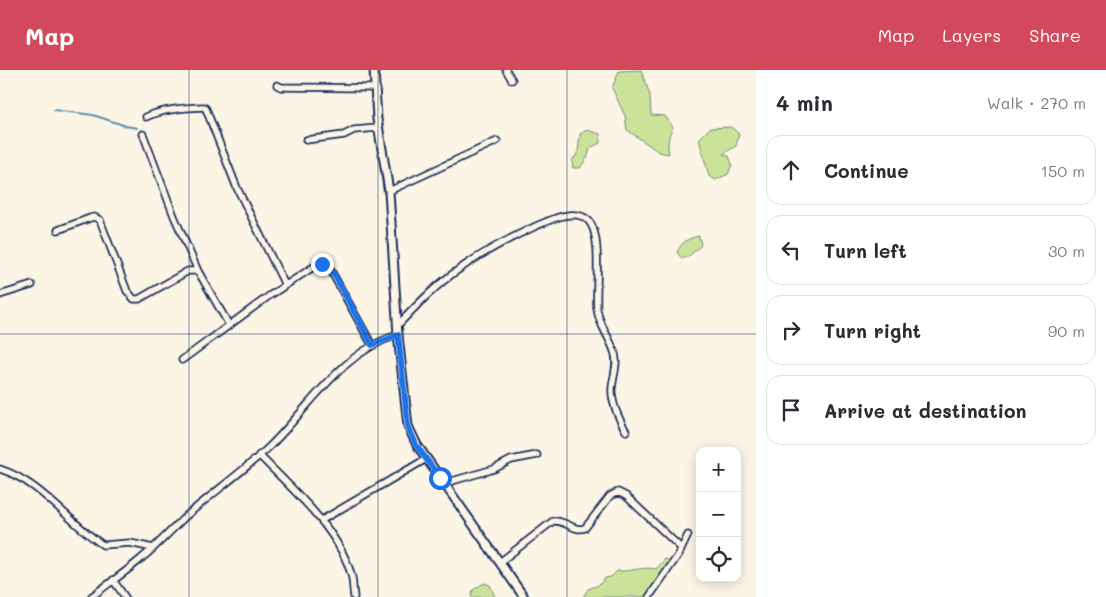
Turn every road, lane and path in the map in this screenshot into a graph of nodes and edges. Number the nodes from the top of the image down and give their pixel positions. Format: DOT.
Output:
graph roads {
  1 [pos="374,70"];
  2 [pos="506,70"];
  3 [pos="512,80"];
  4 [pos="277,85"];
  5 [pos="376,88"];
  6 [pos="146,117"];
  7 [pos="378,128"];
  8 [pos="142,134"];
  9 [pos="306,140"];
  10 [pos="497,141"];
  11 [pos="388,191"];
  12 [pos="58,230"];
  13 [pos="198,271"];
  14 [pos="32,285"];
  15 [pos="285,286"];
  16 [pos="0,295"];
  17 [pos="228,326"];
  18 [pos="397,326"];
  19 [pos="398,335"];
  20 [pos="372,345"];
  21 [pos="182,360"];
  22 [pos="626,431"];
  23 [pos="537,455"];
  24 [pos="259,456"];
  25 [pos="426,459"];
  26 [pos="0,469"];
  27 [pos="445,483"];
  28 [pos="322,520"];
  29 [pos="688,535"];
  30 [pos="153,548"];
  31 [pos="681,548"];
  32 [pos="500,562"];
  33 [pos="113,580"];
  34 [pos="91,597"];
  35 [pos="125,597"];
  36 [pos="354,597"];
  37 [pos="524,597"];
  38 [pos="649,597"];
  1 -- 5 [label="street"];
  2 -- 3 [label="street"];
  4 -- 5 [label="street"];
  5 -- 7 [label="street"];
  6 -- 15 [label="street"];
  7 -- 9 [label="street"];
  7 -- 11 [label="street"];
  8 -- 13 [label="street"];
  10 -- 11 [label="street"];
  11 -- 18 [label="street"];
  12 -- 13 [label="street"];
  13 -- 17 [label="street"];
  14 -- 16 [label="street"];
  15 -- 17 [label="street"];
  15 -- 20 [label="street"];
  17 -- 21 [label="street"];
  18 -- 19 [label="street"];
  18 -- 22 [label="street"];
  19 -- 20 [label="street"];
  19 -- 25 [label="street"];
  20 -- 24 [label="street"];
  23 -- 27 [label="street"];
  24 -- 28 [label="street"];
  24 -- 30 [label="street"];
  25 -- 27 [label="street"];
  25 -- 28 [label="street"];
  26 -- 30 [label="street"];
  27 -- 32 [label="street"];
  28 -- 36 [label="street"];
  29 -- 31 [label="street"];
  30 -- 33 [label="street"];
  31 -- 32 [label="street"];
  31 -- 38 [label="street"];
  32 -- 37 [label="street"];
  33 -- 34 [label="street"];
  33 -- 35 [label="street"];
}
